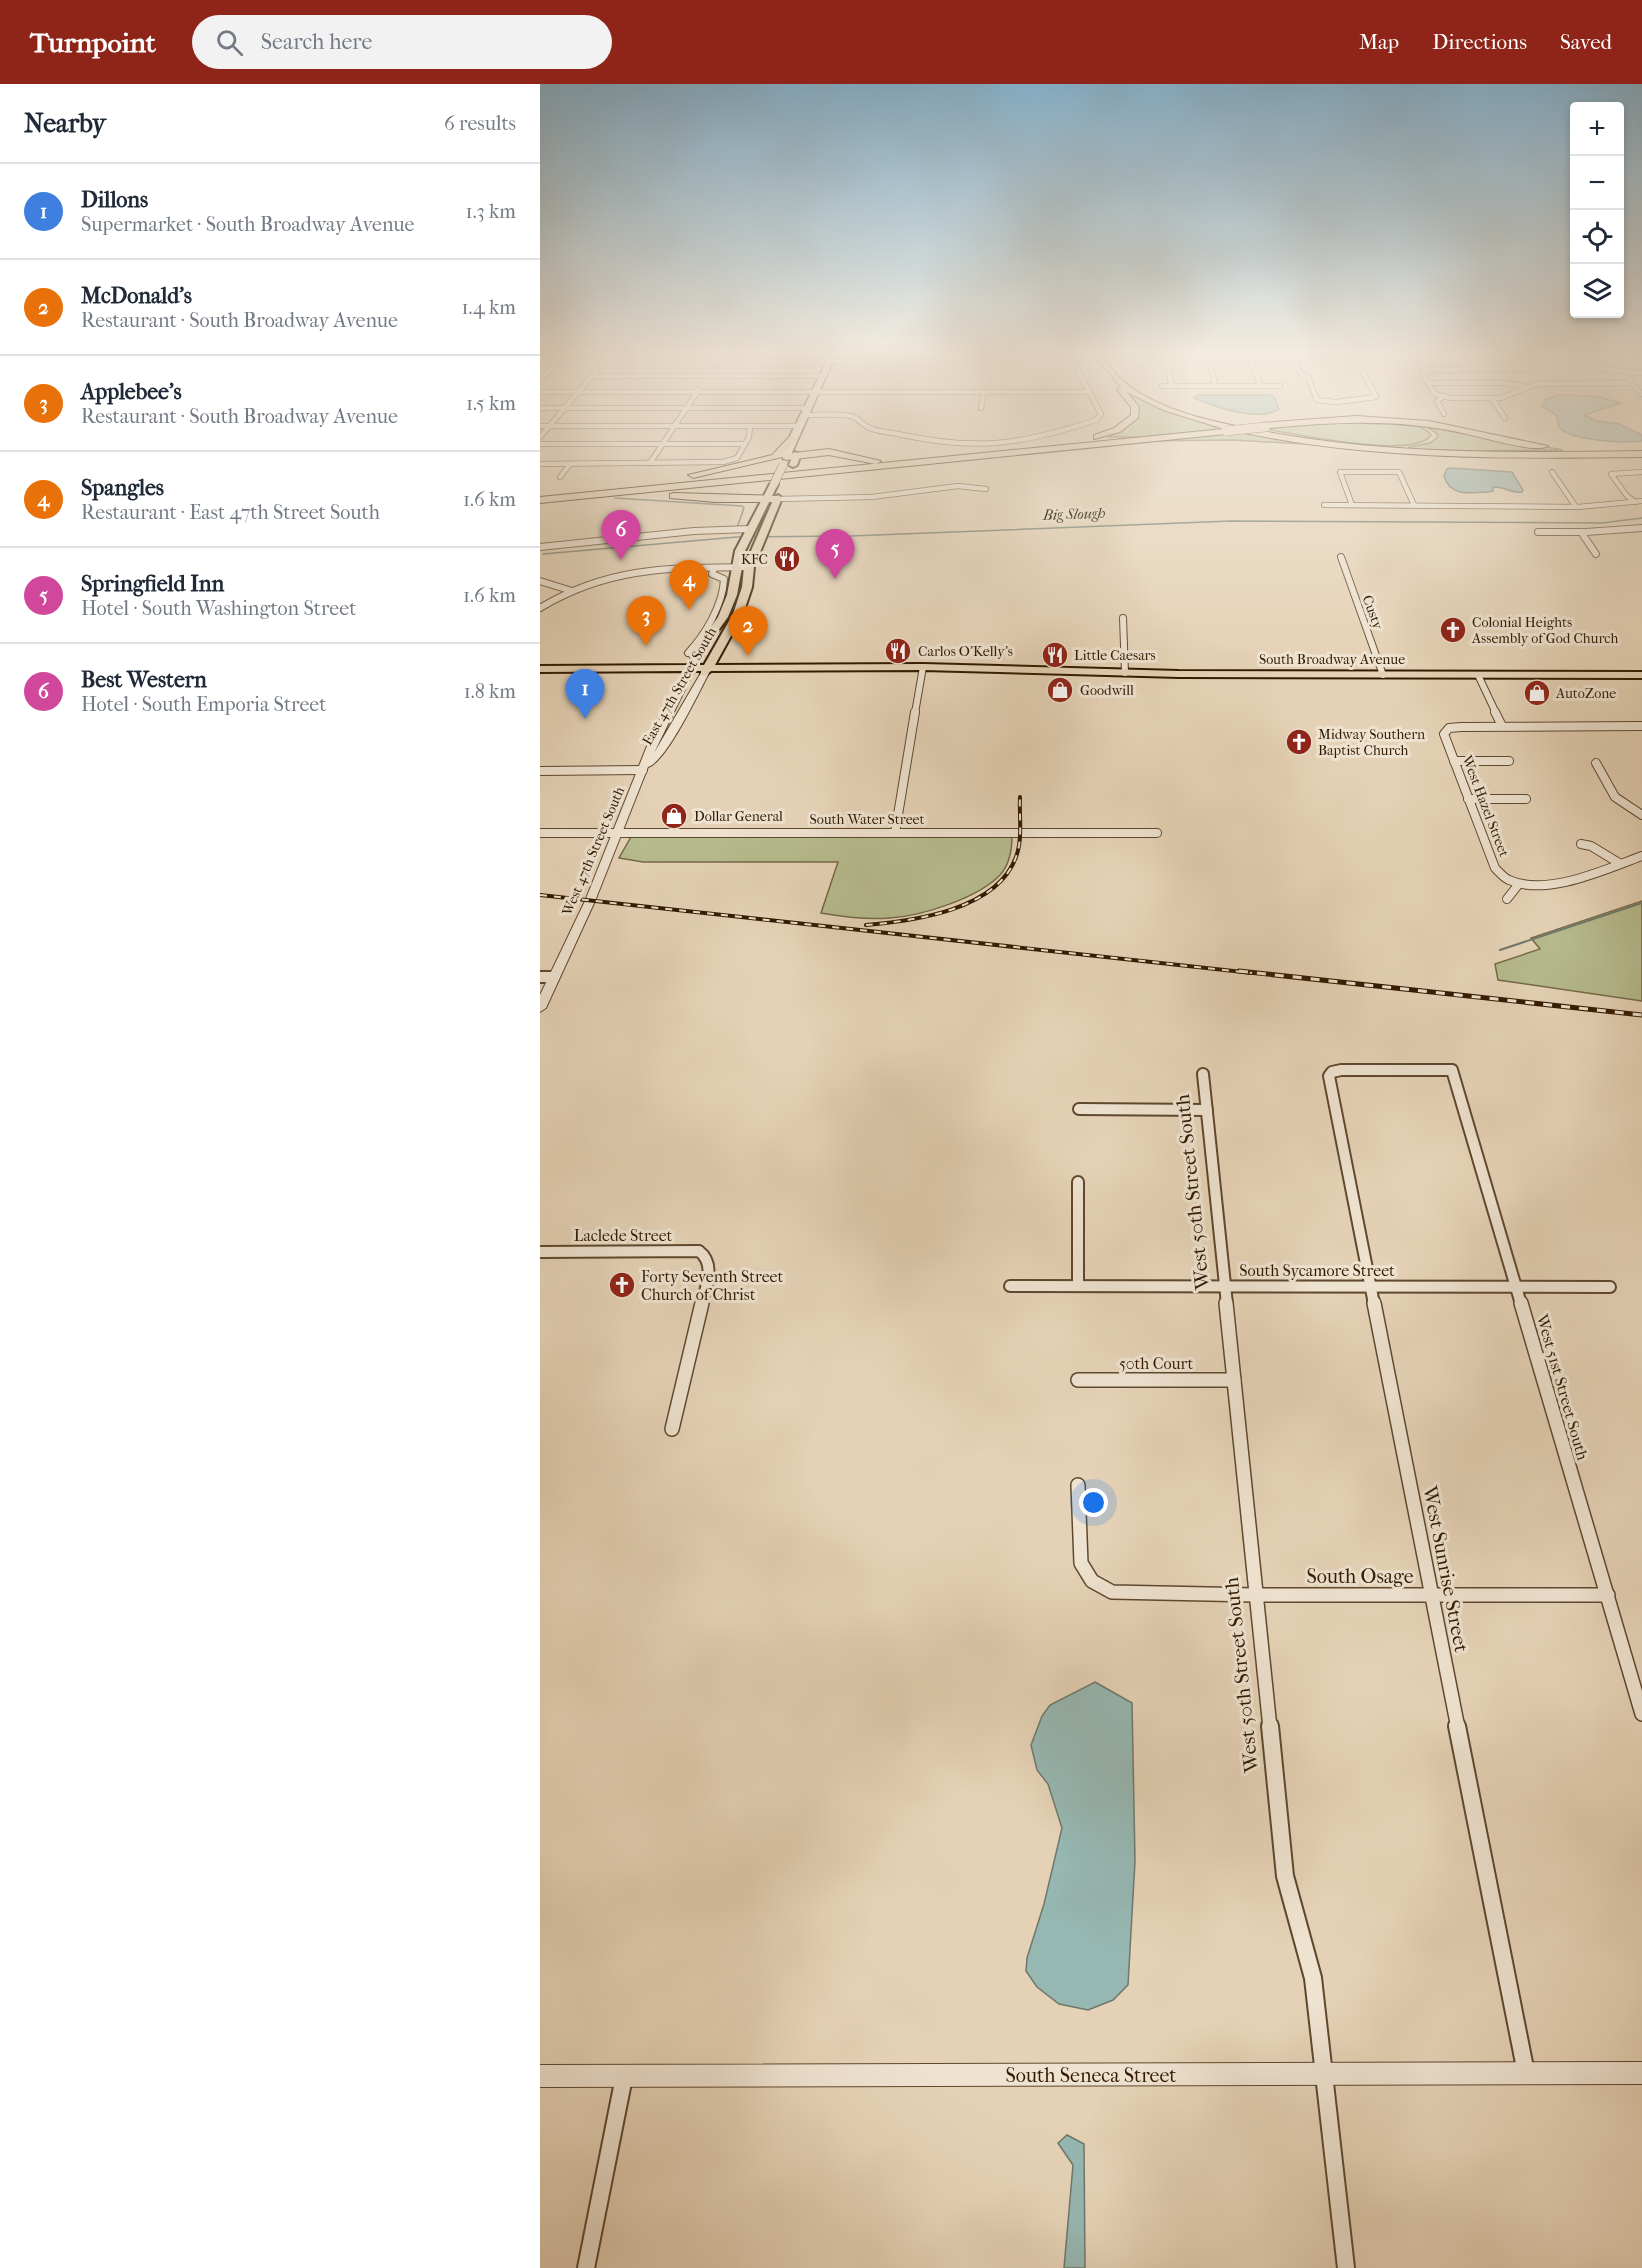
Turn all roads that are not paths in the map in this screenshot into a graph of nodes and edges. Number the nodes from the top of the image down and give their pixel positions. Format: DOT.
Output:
graph roads {
  1 [pos="658,452"];
  2 [pos="740,452"];
  3 [pos="784,452"];
  4 [pos="794,452"];
  5 [pos="821,452"];
  6 [pos="995,452"];
  7 [pos="1023,452"];
  8 [pos="1399,452"];
  9 [pos="1406,452"];
  10 [pos="1442,452"];
  11 [pos="1642,452"];
  12 [pos="1416,453"];
  13 [pos="797,454"];
  14 [pos="948,457"];
  15 [pos="540,464"];
  16 [pos="570,464"];
  17 [pos="622,464"];
  18 [pos="650,464"];
  19 [pos="791,465"];
  20 [pos="617,472"];
  21 [pos="1552,472"];
  22 [pos="1642,472"];
  23 [pos="560,477"];
  24 [pos="752,479"];
  25 [pos="986,489"];
  26 [pos="604,490"];
  27 [pos="773,494"];
  28 [pos="540,495"];
  29 [pos="540,500"];
  30 [pos="1642,501"];
  31 [pos="1635,502"];
  32 [pos="1324,505"];
  33 [pos="1352,505"];
  34 [pos="1414,506"];
  35 [pos="1576,507"];
  36 [pos="1642,528"];
  37 [pos="1538,532"];
  38 [pos="1581,532"];
  39 [pos="748,534"];
  40 [pos="540,547"];
  41 [pos="1596,554"];
  42 [pos="1341,557"];
  43 [pos="736,567"];
  44 [pos="749,567"];
  45 [pos="714,568"];
  46 [pos="540,581"];
  47 [pos="573,591"];
  48 [pos="732,594"];
  49 [pos="540,608"];
  50 [pos="738,614"];
  51 [pos="711,616"];
  52 [pos="723,617"];
  53 [pos="1123,618"];
  54 [pos="724,638"];
  55 [pos="688,652"];
  56 [pos="922,670"];
  57 [pos="540,671"];
  58 [pos="690,671"];
  59 [pos="707,671"];
  60 [pos="1125,674"];
  61 [pos="1383,675"];
  62 [pos="1478,675"];
  63 [pos="1642,675"];
  64 [pos="1502,726"];
  65 [pos="1642,726"];
  66 [pos="1454,761"];
  67 [pos="1509,761"];
  68 [pos="1596,763"];
  69 [pos="643,770"];
  70 [pos="540,771"];
  71 [pos="1468,799"];
  72 [pos="1526,799"];
  73 [pos="1642,815"];
  74 [pos="540,832"];
  75 [pos="1157,832"];
  76 [pos="618,833"];
  77 [pos="895,833"];
  78 [pos="1581,844"];
  79 [pos="1642,856"];
  80 [pos="1619,863"];
  81 [pos="1518,885"];
  82 [pos="1507,900"];
  83 [pos="540,977"];
  84 [pos="554,977"];
  85 [pos="540,1008"];
  86 [pos="1452,1070"];
  87 [pos="1203,1074"];
  88 [pos="1079,1109"];
  89 [pos="1207,1110"];
  90 [pos="1078,1182"];
  91 [pos="540,1252"];
  92 [pos="1516,1285"];
  93 [pos="1010,1286"];
  94 [pos="1078,1286"];
  95 [pos="1224,1286"];
  96 [pos="1371,1286"];
  97 [pos="1610,1287"];
  98 [pos="1078,1380"];
  99 [pos="1234,1380"];
  100 [pos="672,1429"];
  101 [pos="1078,1485"];
  102 [pos="1255,1595"];
  103 [pos="1431,1595"];
  104 [pos="1607,1595"];
  105 [pos="1642,1714"];
  106 [pos="1323,2073"];
  107 [pos="1526,2073"];
  108 [pos="1642,2073"];
  109 [pos="540,2076"];
  110 [pos="624,2077"];
  111 [pos="586,2268"];
  112 [pos="1346,2268"];
  1 -- 18 [label="street"];
  2 -- 18 [label="street"];
  3 -- 26 [label="highway"];
  4 -- 19 [label="main road, East 47th Street South"];
  5 -- 13 [label="highway"];
  5 -- 14 [label="highway"];
  6 -- 14 [label="highway"];
  7 -- 24 [label="highway"];
  8 -- 12 [label="highway"];
  9 -- 12 [label="highway"];
  10 -- 11 [label="highway"];
  11 -- 12 [label="highway"];
  13 -- 19 [label="highway"];
  14 -- 19 [label="highway"];
  15 -- 16 [label="street"];
  16 -- 17 [label="street"];
  16 -- 23 [label="street"];
  17 -- 18 [label="street"];
  17 -- 20 [label="street"];
  19 -- 26 [label="highway"];
  19 -- 27 [label="main road, East 47th Street South, bridge"];
  19 -- 27 [label="main road, East 47th Street South"];
  21 -- 35 [label="street"];
  22 -- 31 [label="street"];
  24 -- 27 [label="highway"];
  24 -- 29 [label="highway"];
  25 -- 27 [label="street"];
  26 -- 28 [label="highway"];
  27 -- 29 [label="highway"];
  27 -- 39 [label="main road, East 47th Street South"];
  27 -- 44 [label="main road, East 47th Street South"];
  30 -- 31 [label="street"];
  31 -- 35 [label="street"];
  32 -- 33 [label="street"];
  33 -- 34 [label="street"];
  33 -- 34 [label="street"];
  34 -- 35 [label="street"];
  36 -- 38 [label="street"];
  37 -- 38 [label="street"];
  38 -- 41 [label="street"];
  39 -- 40 [label="street"];
  39 -- 43 [label="main road, East 47th Street South"];
  42 -- 61 [label="street, Custy"];
  43 -- 44 [label="street"];
  43 -- 45 [label="street"];
  43 -- 48 [label="main road, East 47th Street South"];
  44 -- 50 [label="main road, East 47th Street South"];
  45 -- 47 [label="street"];
  45 -- 51 [label="street"];
  46 -- 47 [label="street"];
  47 -- 49 [label="street"];
  48 -- 50 [label="main road"];
  48 -- 52 [label="main road, East 47th Street South"];
  50 -- 54 [label="main road, East 47th Street South"];
  51 -- 52 [label="street"];
  51 -- 55 [label="street"];
  52 -- 54 [label="main road"];
  52 -- 58 [label="main road, East 47th Street South"];
  53 -- 60 [label="street"];
  54 -- 59 [label="main road, East 47th Street South"];
  56 -- 59 [label="main road, South Broadway Avenue"];
  56 -- 60 [label="main road, South Broadway Avenue"];
  56 -- 77 [label="street"];
  57 -- 58 [label="main road, South Broadway Avenue"];
  58 -- 59 [label="main road, South Broadway Avenue"];
  58 -- 69 [label="street, East 47th Street South"];
  59 -- 69 [label="street, East 47th Street South"];
  60 -- 61 [label="main road, South Broadway Avenue"];
  61 -- 62 [label="main road, South Broadway Avenue"];
  62 -- 63 [label="main road, South Broadway Avenue"];
  62 -- 64 [label="street"];
  64 -- 65 [label="street"];
  64 -- 66 [label="street, West Hazel Street"];
  66 -- 67 [label="street"];
  66 -- 71 [label="street, West Hazel Street"];
  68 -- 73 [label="street"];
  69 -- 70 [label="street"];
  69 -- 76 [label="street, West 47th Street South"];
  71 -- 72 [label="street"];
  71 -- 81 [label="street, West Hazel Street"];
  74 -- 76 [label="street, South Water Street"];
  75 -- 77 [label="street, South Water Street"];
  76 -- 77 [label="street, South Water Street"];
  76 -- 84 [label="street, West 47th Street South"];
  78 -- 80 [label="street"];
  79 -- 80 [label="street"];
  80 -- 81 [label="street"];
  81 -- 82 [label="street"];
  83 -- 84 [label="street"];
  84 -- 85 [label="street, West 47th Street South"];
  86 -- 92 [label="street, West 51st Street South"];
  86 -- 96 [label="street, West Sunrise Street"];
  87 -- 89 [label="street, West 50th Street South"];
  88 -- 89 [label="street"];
  89 -- 95 [label="street, West 50th Street South"];
  90 -- 94 [label="street"];
  91 -- 100 [label="street, Laclede Street"];
  92 -- 96 [label="street, South Sycamore Street"];
  92 -- 97 [label="street, South Sycamore Street"];
  92 -- 104 [label="street, West 51st Street South"];
  93 -- 94 [label="street, South Sycamore Street"];
  94 -- 95 [label="street, South Sycamore Street"];
  95 -- 96 [label="street, South Sycamore Street"];
  95 -- 99 [label="street, West 50th Street South"];
  96 -- 103 [label="street, West Sunrise Street"];
  98 -- 99 [label="street, 50th Court"];
  99 -- 102 [label="street, West 50th Street South"];
  101 -- 102 [label="street, South Osage"];
  102 -- 103 [label="street, South Osage"];
  102 -- 106 [label="street, West 50th Street South"];
  103 -- 104 [label="street, South Osage"];
  103 -- 107 [label="street, West Sunrise Street"];
  104 -- 105 [label="street, West 51st Street South"];
  106 -- 107 [label="street, South Seneca Street"];
  106 -- 110 [label="street, South Seneca Street"];
  106 -- 112 [label="street, West 50th Street South"];
  107 -- 108 [label="street, South Seneca Street"];
  109 -- 110 [label="street, South Seneca Street"];
  110 -- 111 [label="street"];
}
